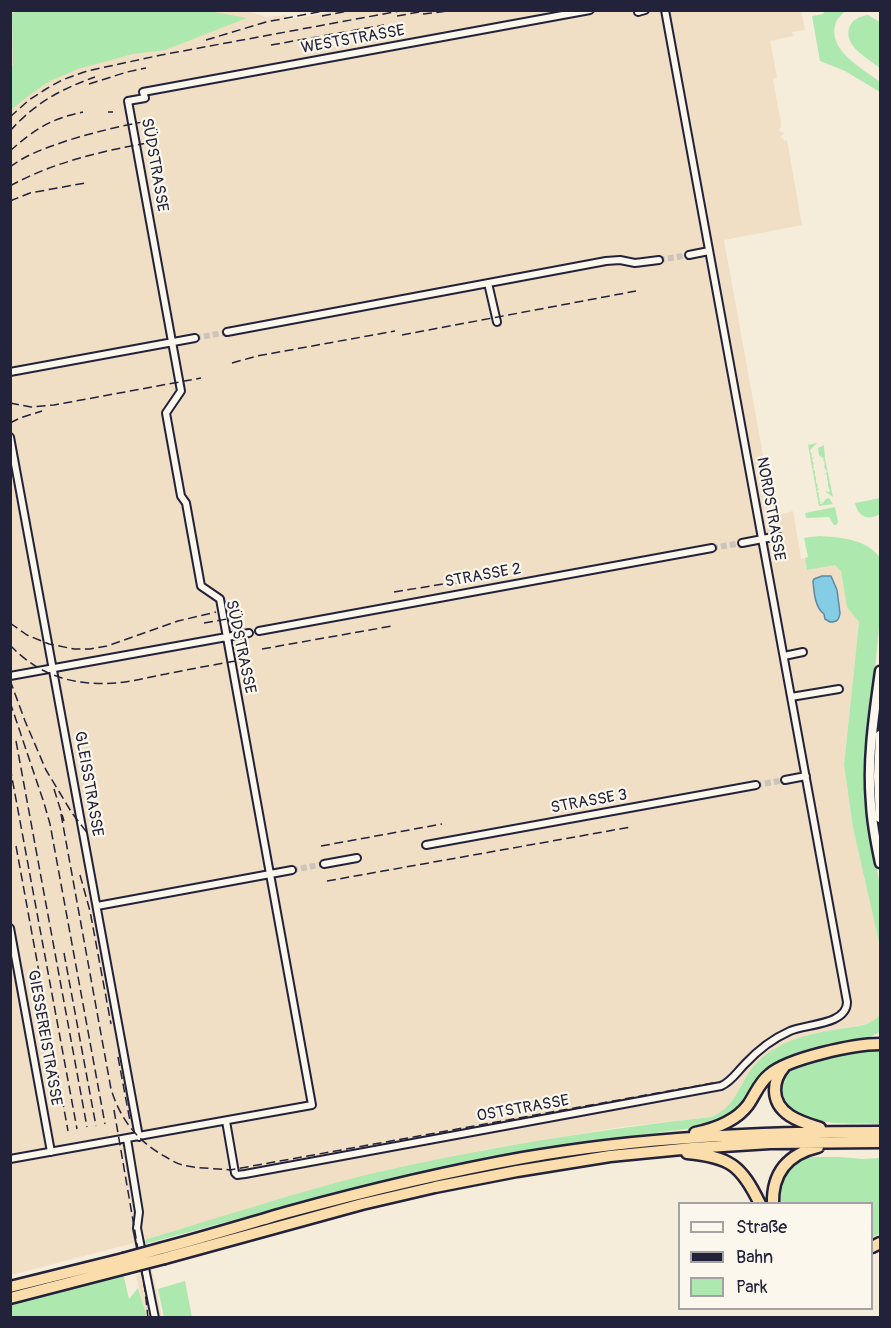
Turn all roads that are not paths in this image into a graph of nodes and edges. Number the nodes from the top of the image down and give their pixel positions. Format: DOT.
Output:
graph roads {
  1 [pos="590,10"];
  2 [pos="638,10"];
  3 [pos="645,10"];
  4 [pos="665,10"];
  5 [pos="128,101"];
  6 [pos="709,251"];
  7 [pos="689,255"];
  8 [pos="659,260"];
  9 [pos="488,284"];
  10 [pos="497,322"];
  11 [pos="226,332"];
  12 [pos="195,338"];
  13 [pos="172,342"];
  14 [pos="10,372"];
  15 [pos="10,437"];
  16 [pos="778,536"];
  17 [pos="762,539"];
  18 [pos="742,543"];
  19 [pos="712,548"];
  20 [pos="259,631"];
  21 [pos="249,633"];
  22 [pos="226,637"];
  23 [pos="803,652"];
  24 [pos="784,656"];
  25 [pos="53,668"];
  26 [pos="880,671"];
  27 [pos="10,676"];
  28 [pos="839,689"];
  29 [pos="791,697"];
  30 [pos="880,735"];
  31 [pos="806,776"];
  32 [pos="785,780"];
  33 [pos="756,785"];
  34 [pos="880,818"];
  35 [pos="426,845"];
  36 [pos="357,858"];
  37 [pos="880,863"];
  38 [pos="324,864"];
  39 [pos="292,870"];
  40 [pos="270,874"];
  41 [pos="97,906"];
  42 [pos="10,928"];
  43 [pos="846,1011"];
  44 [pos="880,1036"];
  45 [pos="868,1044"];
  46 [pos="880,1044"];
  47 [pos="789,1063"];
  48 [pos="226,1121"];
  49 [pos="835,1132"];
  50 [pos="880,1132"];
  51 [pos="139,1137"];
  52 [pos="127,1139"];
  53 [pos="662,1140"];
  54 [pos="857,1142"];
  55 [pos="880,1142"];
  56 [pos="656,1151"];
  57 [pos="51,1152"];
  58 [pos="10,1159"];
  59 [pos="759,1202"];
  60 [pos="773,1202"];
  61 [pos="164,1253"];
  62 [pos="124,1264"];
  63 [pos="10,1287"];
  64 [pos="10,1298"];
  65 [pos="155,1317"];
  1 -- 5 [label="street, WESTSTRASSE"];
  2 -- 3 [label="street"];
  4 -- 6 [label="street, NORDSTRASSE"];
  5 -- 13 [label="street, SÜDSTRASSE"];
  6 -- 7 [label="street"];
  6 -- 17 [label="street, NORDSTRASSE"];
  8 -- 9 [label="street"];
  9 -- 10 [label="street"];
  9 -- 11 [label="street"];
  12 -- 13 [label="street"];
  13 -- 14 [label="street"];
  13 -- 22 [label="street, SÜDSTRASSE"];
  15 -- 25 [label="street, GLEISSTRASSE"];
  16 -- 17 [label="street"];
  17 -- 18 [label="street"];
  17 -- 24 [label="street, NORDSTRASSE"];
  19 -- 20 [label="street, STRASSE 2"];
  21 -- 22 [label="street"];
  22 -- 25 [label="street"];
  22 -- 40 [label="street, SÜDSTRASSE"];
  23 -- 24 [label="street"];
  24 -- 29 [label="street, NORDSTRASSE"];
  25 -- 27 [label="street"];
  25 -- 41 [label="street, GLEISSTRASSE"];
  26 -- 37 [label="main road"];
  28 -- 29 [label="street"];
  29 -- 31 [label="street, NORDSTRASSE"];
  30 -- 34 [label="main road"];
  31 -- 32 [label="street"];
  31 -- 43 [label="street, NORDSTRASSE"];
  33 -- 35 [label="street, STRASSE 3"];
  36 -- 38 [label="street"];
  39 -- 40 [label="street"];
  40 -- 41 [label="street"];
  40 -- 48 [label="street, SÜDSTRASSE"];
  41 -- 51 [label="street, GLEISSTRASSE"];
  42 -- 57 [label="street, GIESSEREISTRASSE"];
  43 -- 48 [label="street, OSTSTRASSE"];
  44 -- 45 [label="highway"];
  45 -- 46 [label="highway"];
  45 -- 47 [label="highway"];
  47 -- 49 [label="highway"];
  47 -- 53 [label="highway"];
  48 -- 51 [label="street"];
  49 -- 50 [label="highway"];
  49 -- 53 [label="highway"];
  51 -- 52 [label="street"];
  52 -- 57 [label="street"];
  52 -- 65 [label="street"];
  53 -- 61 [label="highway"];
  54 -- 55 [label="highway"];
  54 -- 56 [label="highway"];
  54 -- 60 [label="highway"];
  56 -- 59 [label="highway"];
  56 -- 61 [label="highway"];
  57 -- 58 [label="street"];
  61 -- 62 [label="highway, bridge"];
  62 -- 63 [label="highway"];
  62 -- 64 [label="highway"];
}
